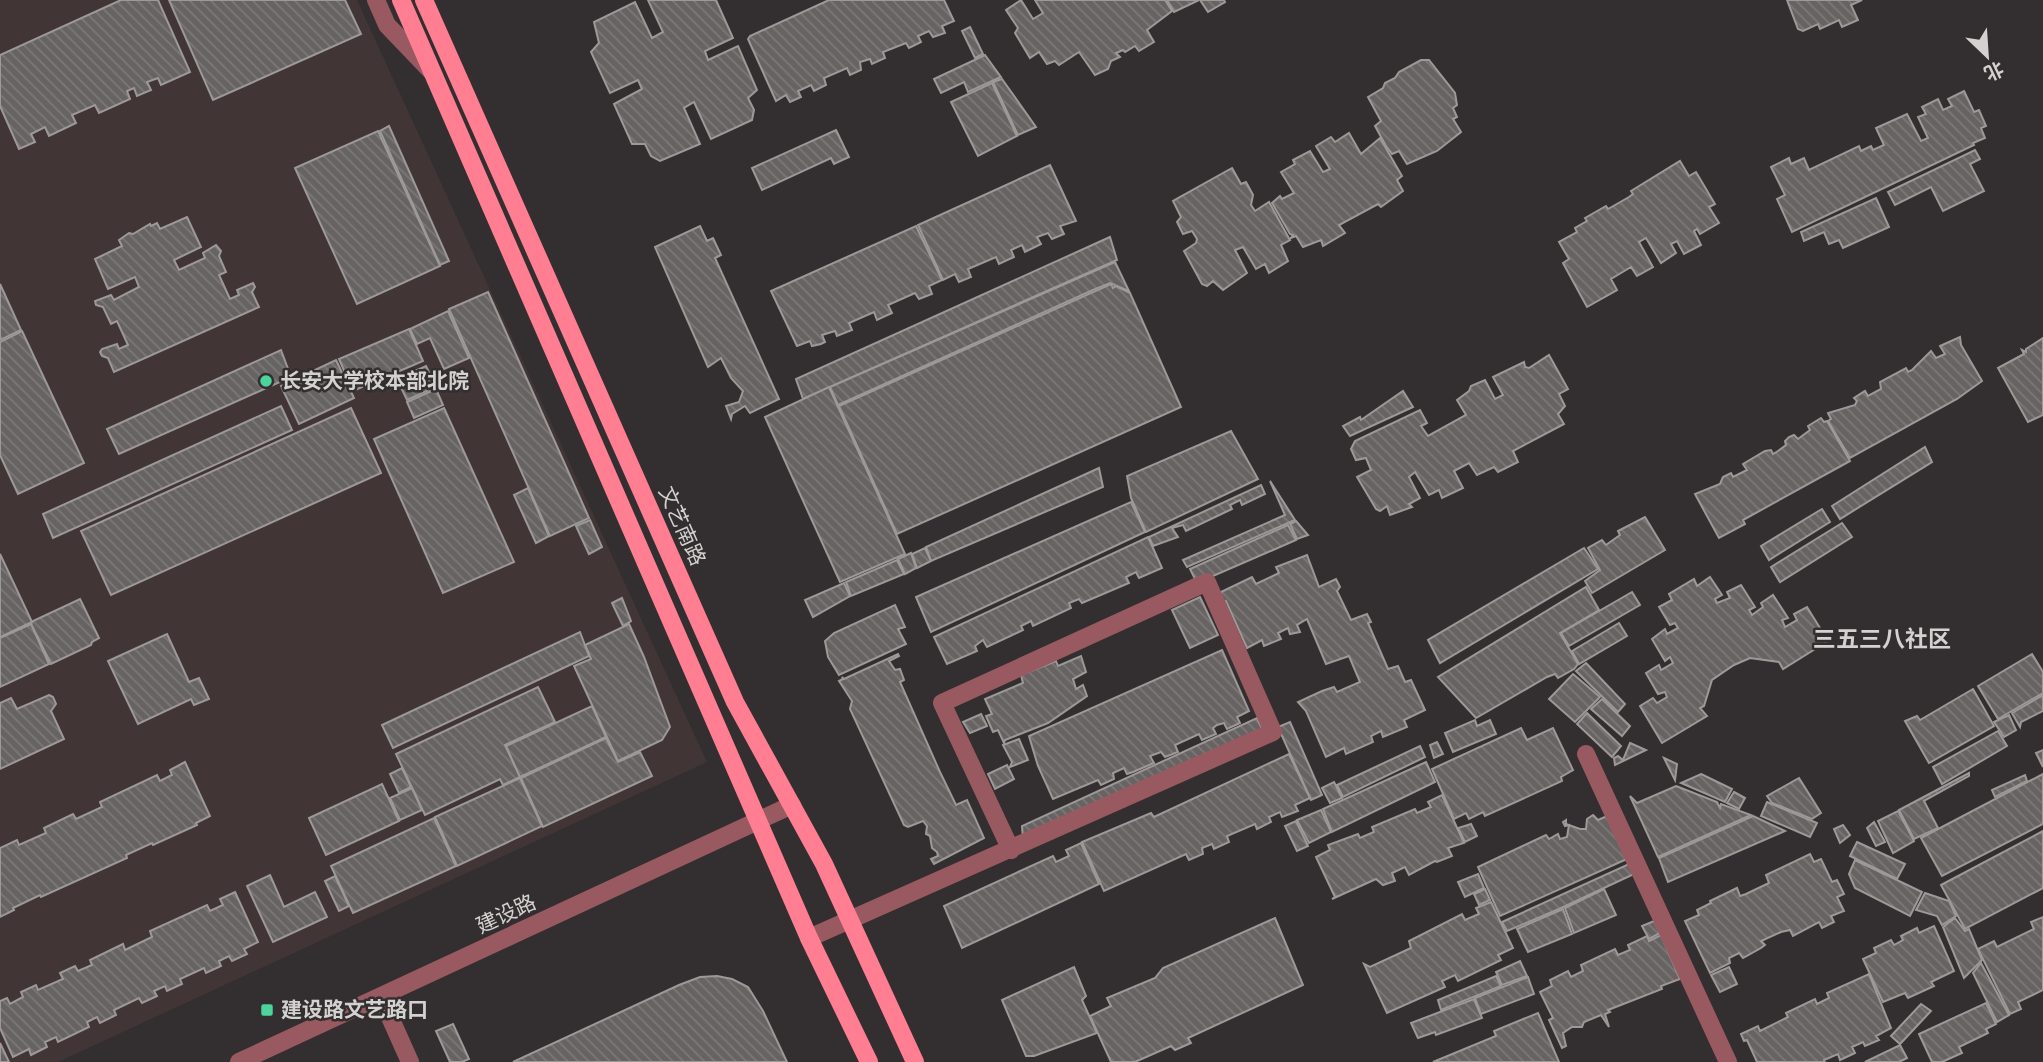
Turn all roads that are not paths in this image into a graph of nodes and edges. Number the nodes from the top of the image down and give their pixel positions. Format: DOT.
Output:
graph roads {
  1 [pos="376,0"];
  2 [pos="401,0"];
  3 [pos="424,0"];
  4 [pos="432,72"];
  5 [pos="1586,754"];
  6 [pos="792,805"];
  7 [pos="758,820"];
  8 [pos="1011,850"];
  9 [pos="849,920"];
  10 [pos="809,938"];
  11 [pos="382,997"];
  12 [pos="239,1062"];
  13 [pos="410,1062"];
  14 [pos="869,1062"];
  15 [pos="915,1062"];
  16 [pos="1728,1062"];
  1 -- 4 [label="street"];
  2 -- 4 [label="main road"];
  3 -- 6 [label="main road, 文艺南路"];
  4 -- 7 [label="main road"];
  5 -- 16 [label="street"];
  6 -- 7 [label="street, 建设路"];
  6 -- 9 [label="main road, 文艺南路"];
  7 -- 10 [label="main road"];
  7 -- 11 [label="street, 建设路"];
  8 -- 8 [label="street"];
  8 -- 9 [label="street"];
  9 -- 10 [label="street"];
  9 -- 15 [label="main road, 文艺南路"];
  10 -- 14 [label="main road"];
  11 -- 12 [label="street, 建设路"];
  11 -- 13 [label="street"];
}
